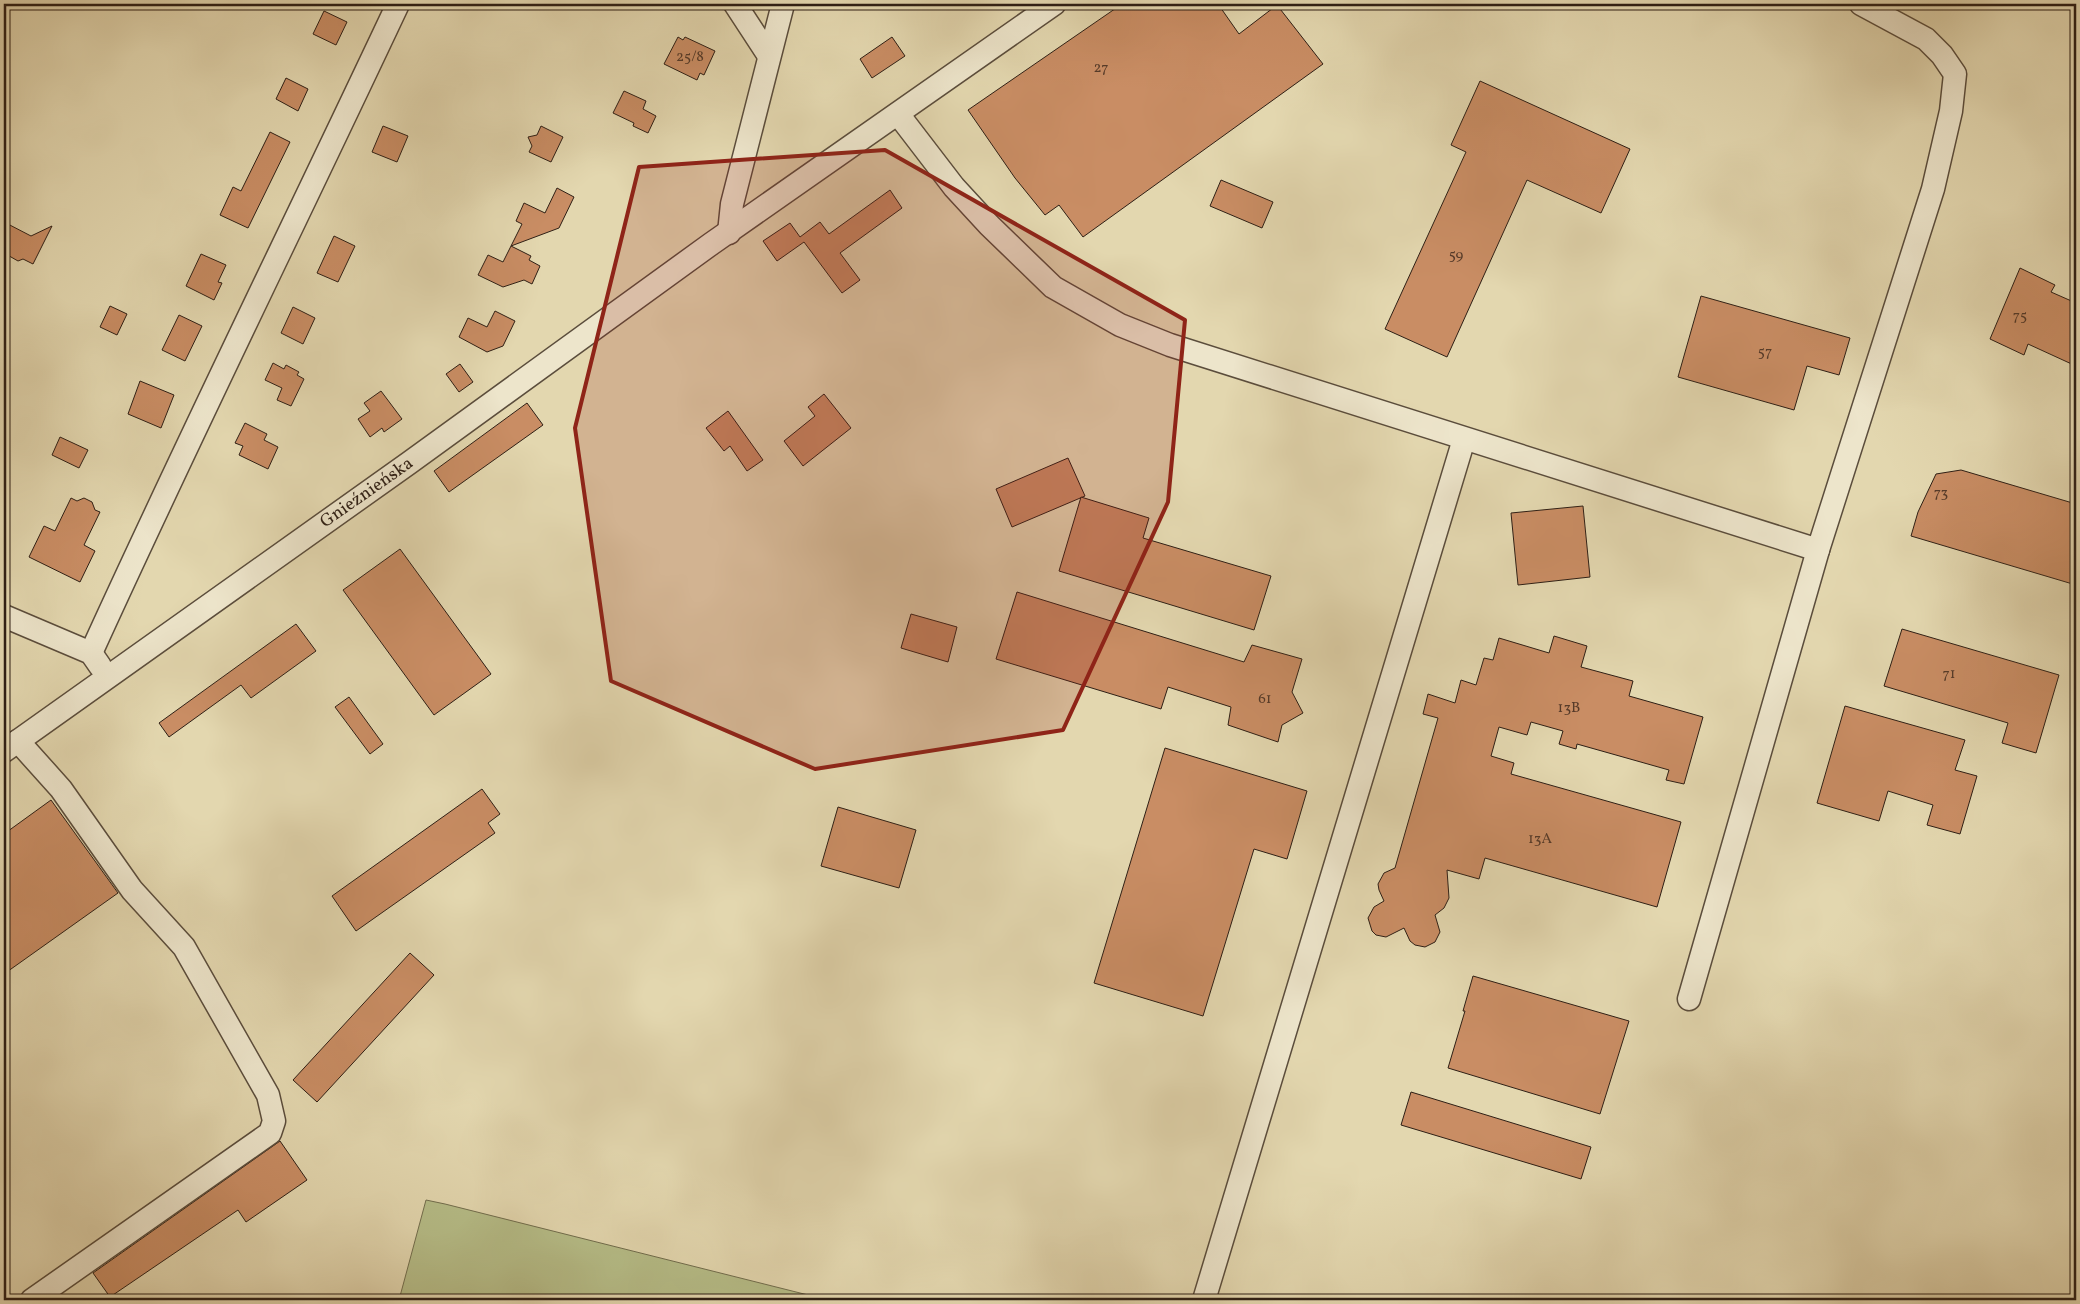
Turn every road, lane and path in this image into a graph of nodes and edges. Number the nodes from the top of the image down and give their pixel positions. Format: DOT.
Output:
graph roads {
  1 [pos="398,4"];
  2 [pos="735,4"];
  3 [pos="783,4"];
  4 [pos="1054,4"];
  5 [pos="1861,4"];
  6 [pos="769,56"];
  7 [pos="898,114"];
  8 [pos="729,233"];
  9 [pos="1464,439"];
  10 [pos="1818,550"];
  11 [pos="4,616"];
  12 [pos="91,654"];
  13 [pos="107,678"];
  14 [pos="11,746"];
  15 [pos="1689,999"];
  16 [pos="32,1300"];
  17 [pos="1204,1300"];
  1 -- 12 [label="street"];
  2 -- 6 [label="street"];
  3 -- 6 [label="street"];
  4 -- 7 [label="street, Gnieźnieńska"];
  5 -- 10 [label="street"];
  6 -- 8 [label="street"];
  7 -- 8 [label="street, Gnieźnieńska"];
  7 -- 9 [label="street"];
  8 -- 13 [label="street, Gnieźnieńska"];
  9 -- 10 [label="street"];
  9 -- 17 [label="street"];
  10 -- 15 [label="street"];
  11 -- 12 [label="street"];
  12 -- 13 [label="street"];
  13 -- 14 [label="street, Gnieźnieńska"];
  14 -- 16 [label="street"];
}
